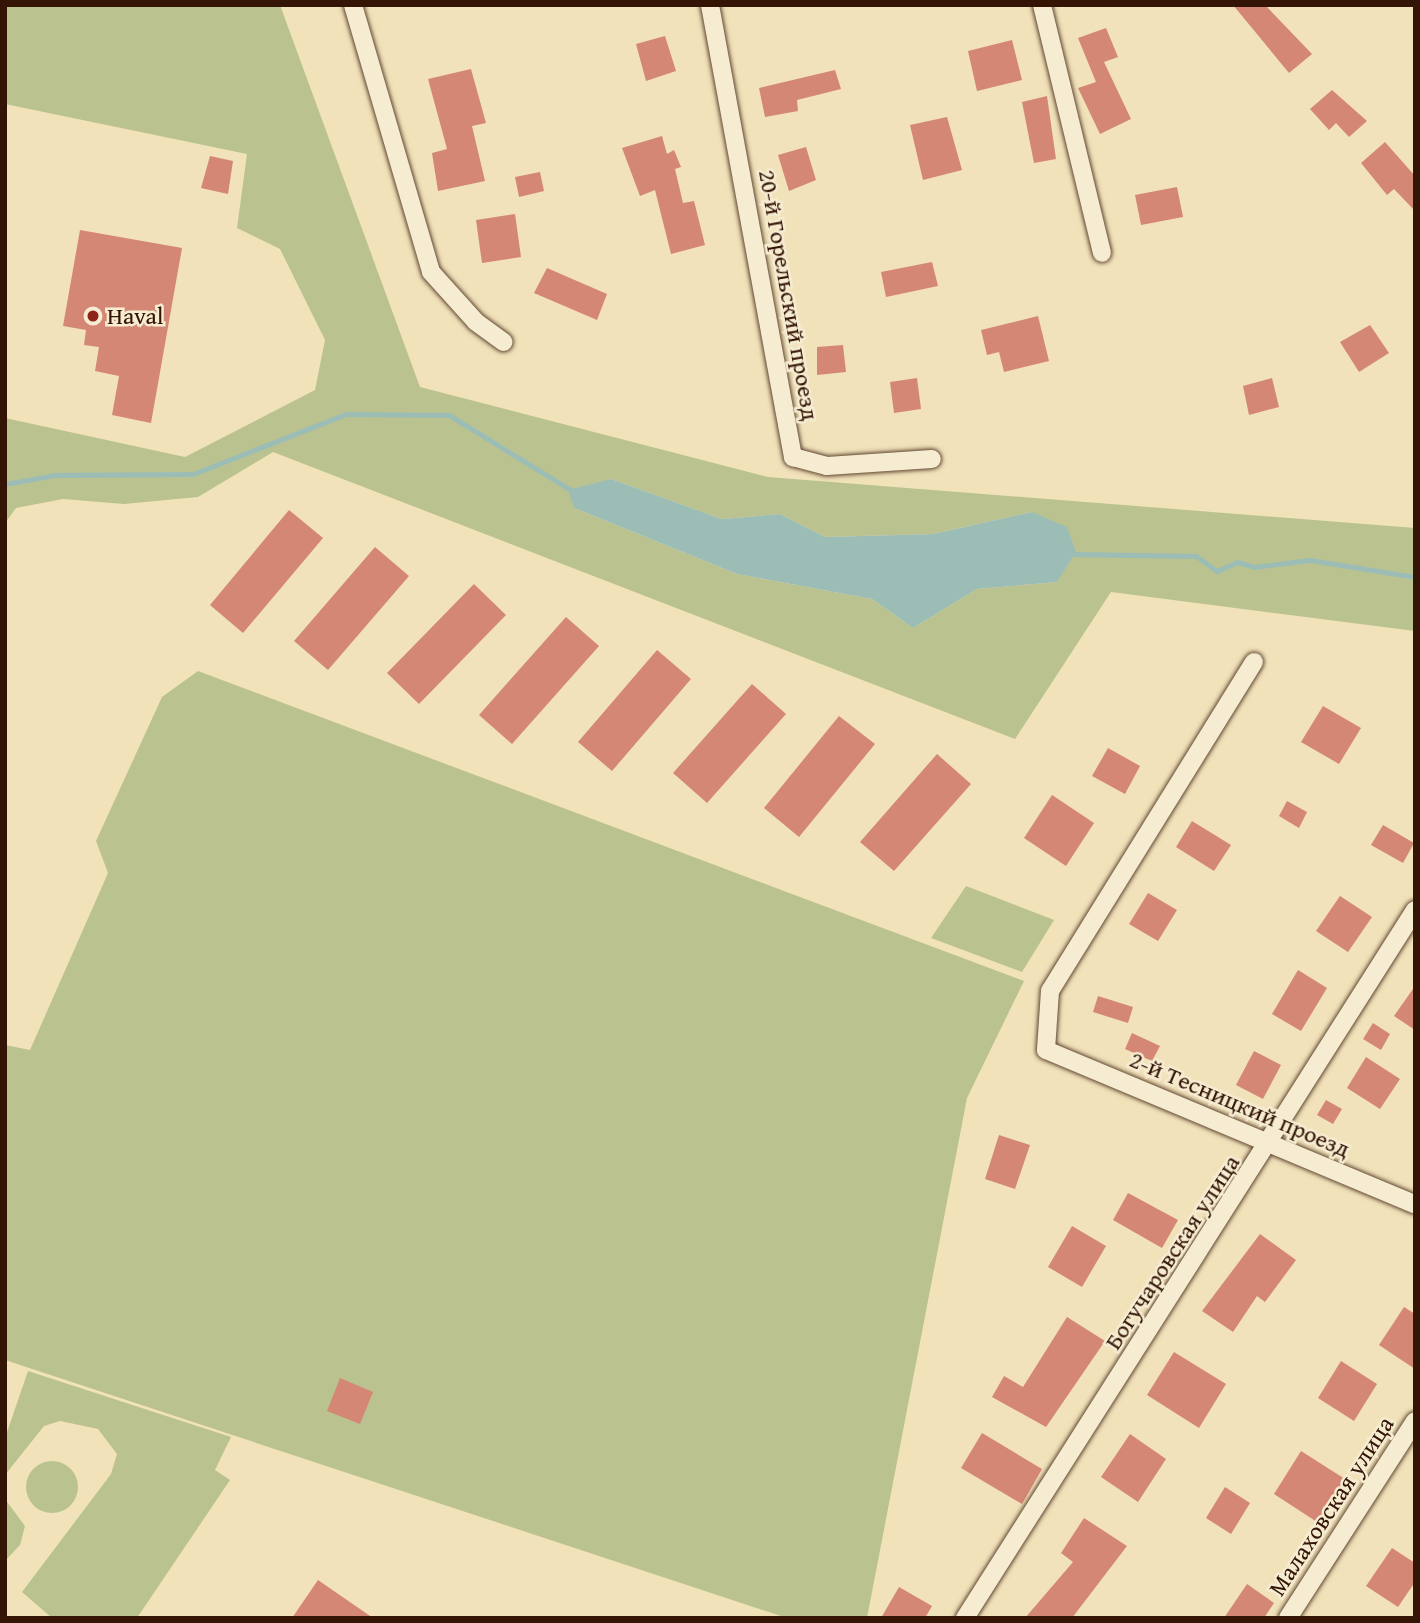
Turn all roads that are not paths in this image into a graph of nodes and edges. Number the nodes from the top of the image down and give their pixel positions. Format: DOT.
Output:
graph roads {
  1 [pos="353,5"];
  2 [pos="710,5"];
  3 [pos="1042,5"];
  4 [pos="1102,253"];
  5 [pos="504,342"];
  6 [pos="932,459"];
  7 [pos="1254,662"];
  8 [pos="1415,910"];
  9 [pos="1272,1142"];
  10 [pos="1415,1204"];
  11 [pos="1415,1421"];
  12 [pos="965,1618"];
  13 [pos="1288,1618"];
  1 -- 5 [label="street"];
  2 -- 6 [label="street, 20-й Горельский проезд"];
  3 -- 4 [label="street"];
  7 -- 9 [label="street, 2-й Тесницкий проезд"];
  8 -- 9 [label="street, Богучаровская улица"];
  9 -- 10 [label="street, 2-й Тесницкий проезд"];
  9 -- 12 [label="street, Богучаровская улица"];
  11 -- 13 [label="street, Малаховская улица"];
}
